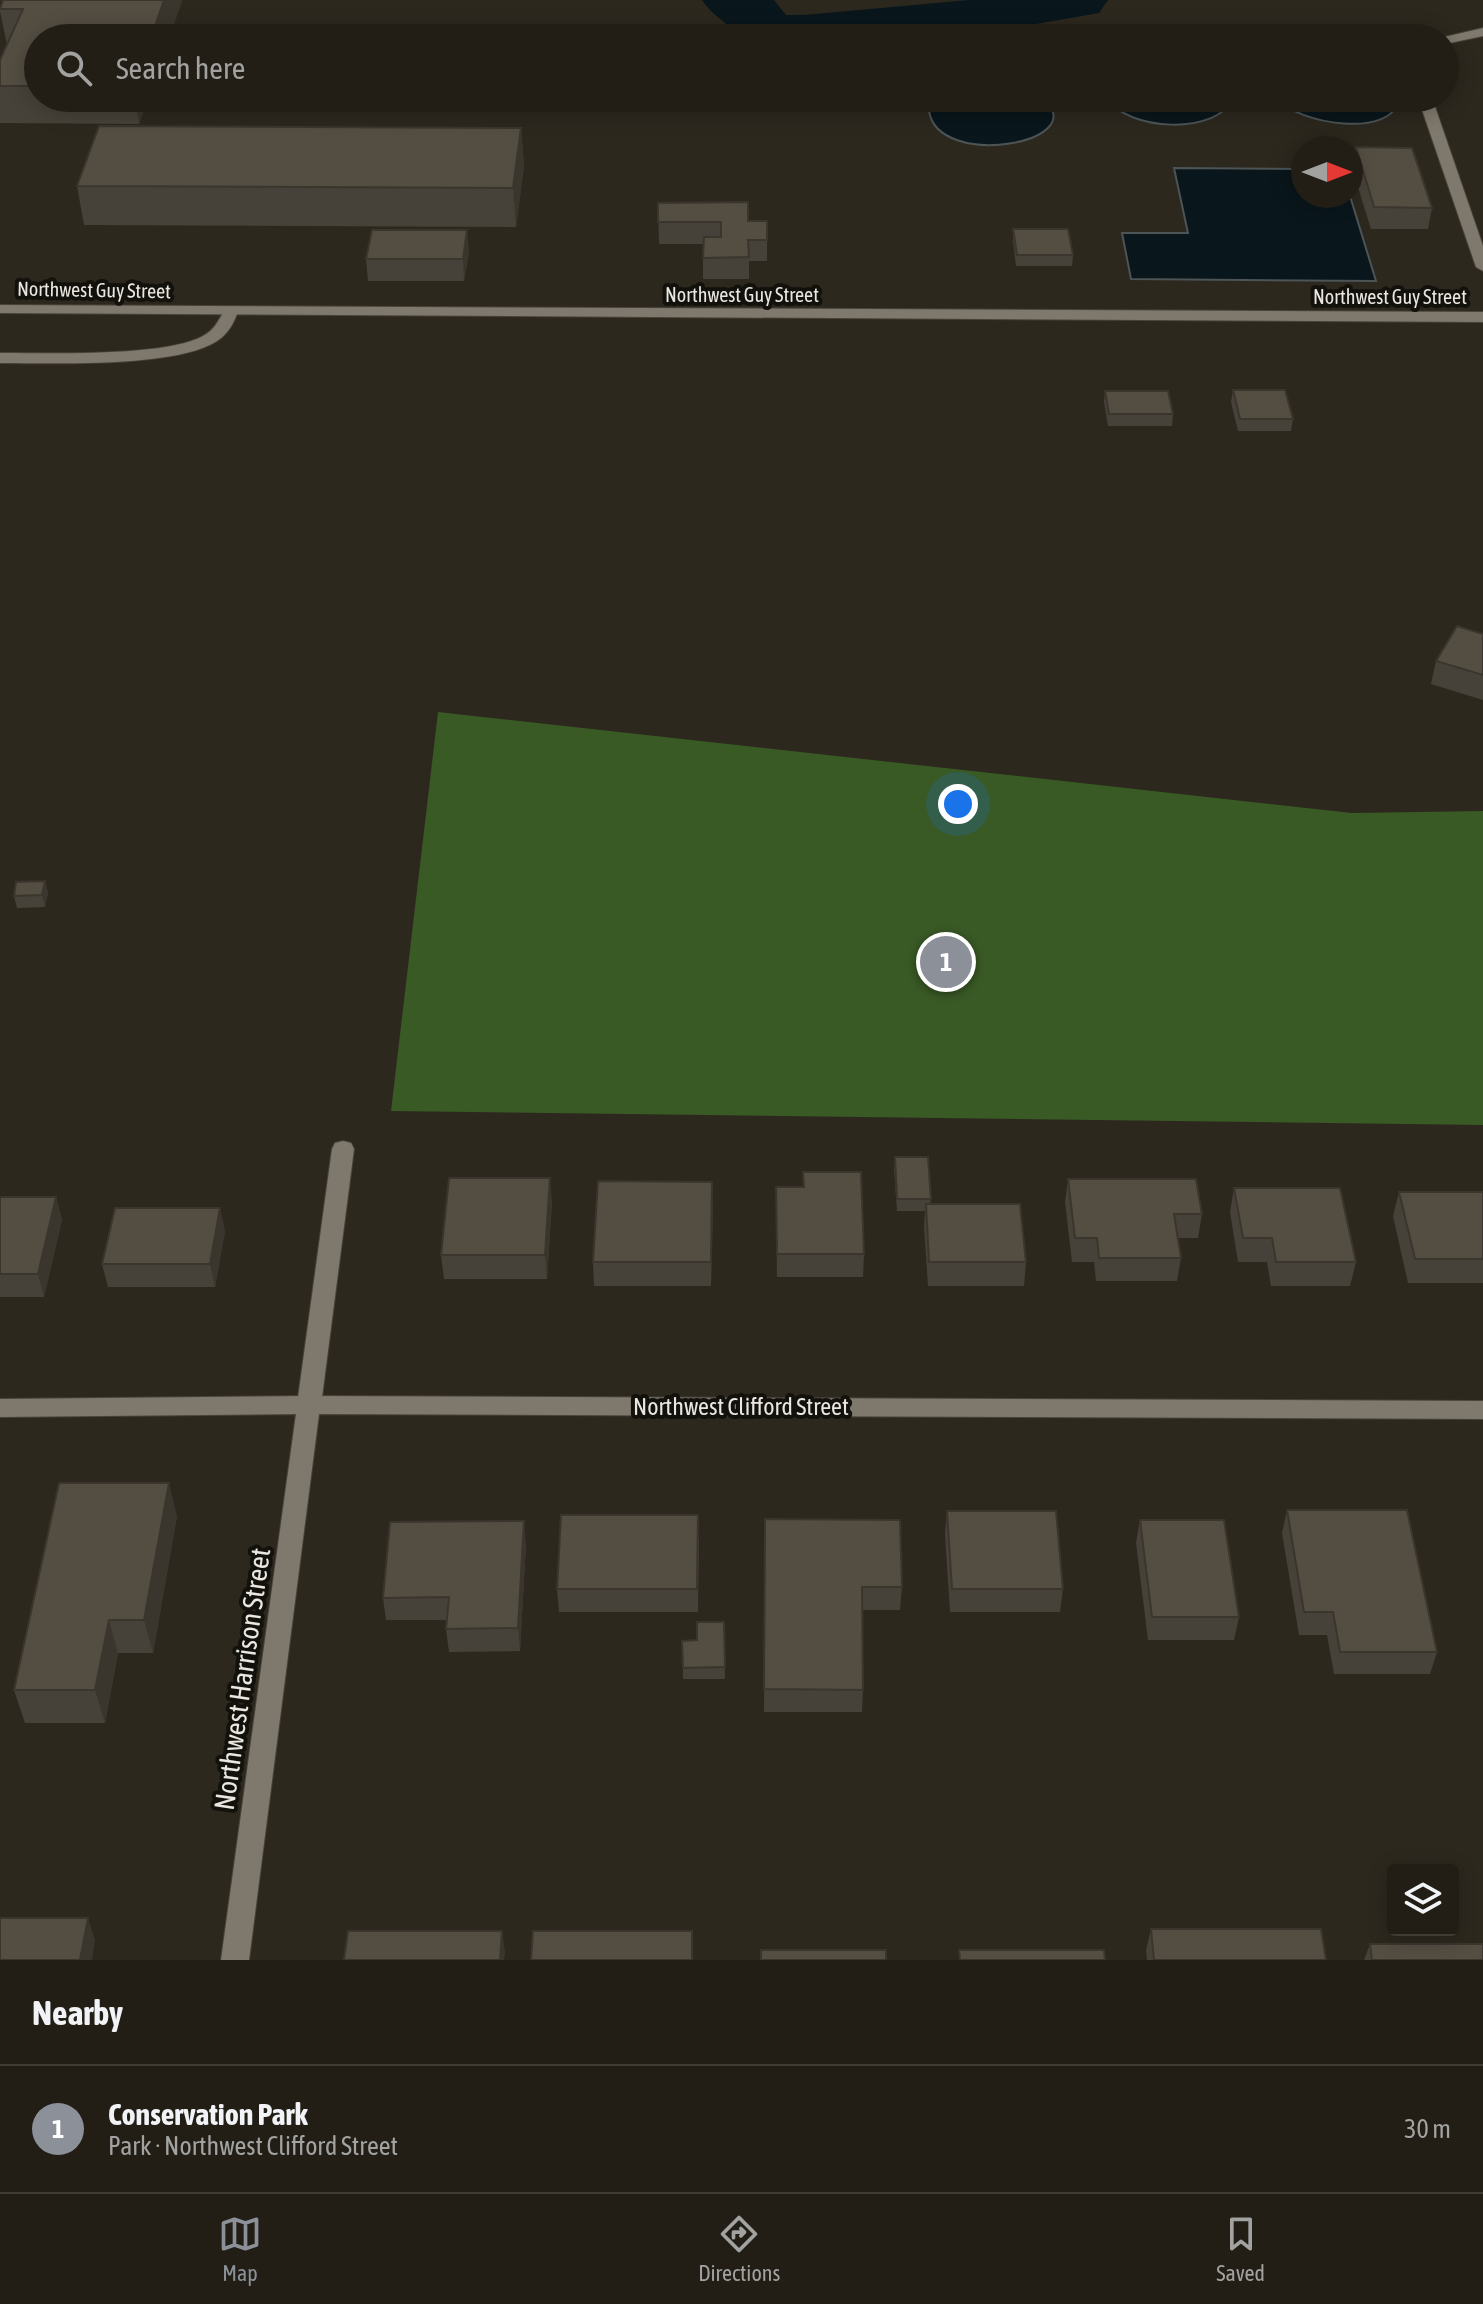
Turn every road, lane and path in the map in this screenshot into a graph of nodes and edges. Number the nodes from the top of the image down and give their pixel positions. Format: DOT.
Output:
graph roads {
  1 [pos="1483,32"];
  2 [pos="1459,37"];
  3 [pos="1430,112"];
  4 [pos="1483,267"];
  5 [pos="0,309"];
  6 [pos="231,311"];
  7 [pos="1483,317"];
  8 [pos="0,358"];
  9 [pos="343,1149"];
  10 [pos="309,1405"];
  11 [pos="0,1408"];
  12 [pos="1483,1410"];
  13 [pos="235,1960"];
  1 -- 2 [label="street"];
  3 -- 4 [label="street"];
  5 -- 6 [label="street, Northwest Guy Street"];
  6 -- 7 [label="street, Northwest Guy Street"];
  6 -- 8 [label="street"];
  9 -- 10 [label="street, Northwest Harrison Street"];
  10 -- 11 [label="street, Northwest Clifford Street"];
  10 -- 12 [label="street, Northwest Clifford Street"];
  10 -- 13 [label="street, Northwest Harrison Street"];
}
